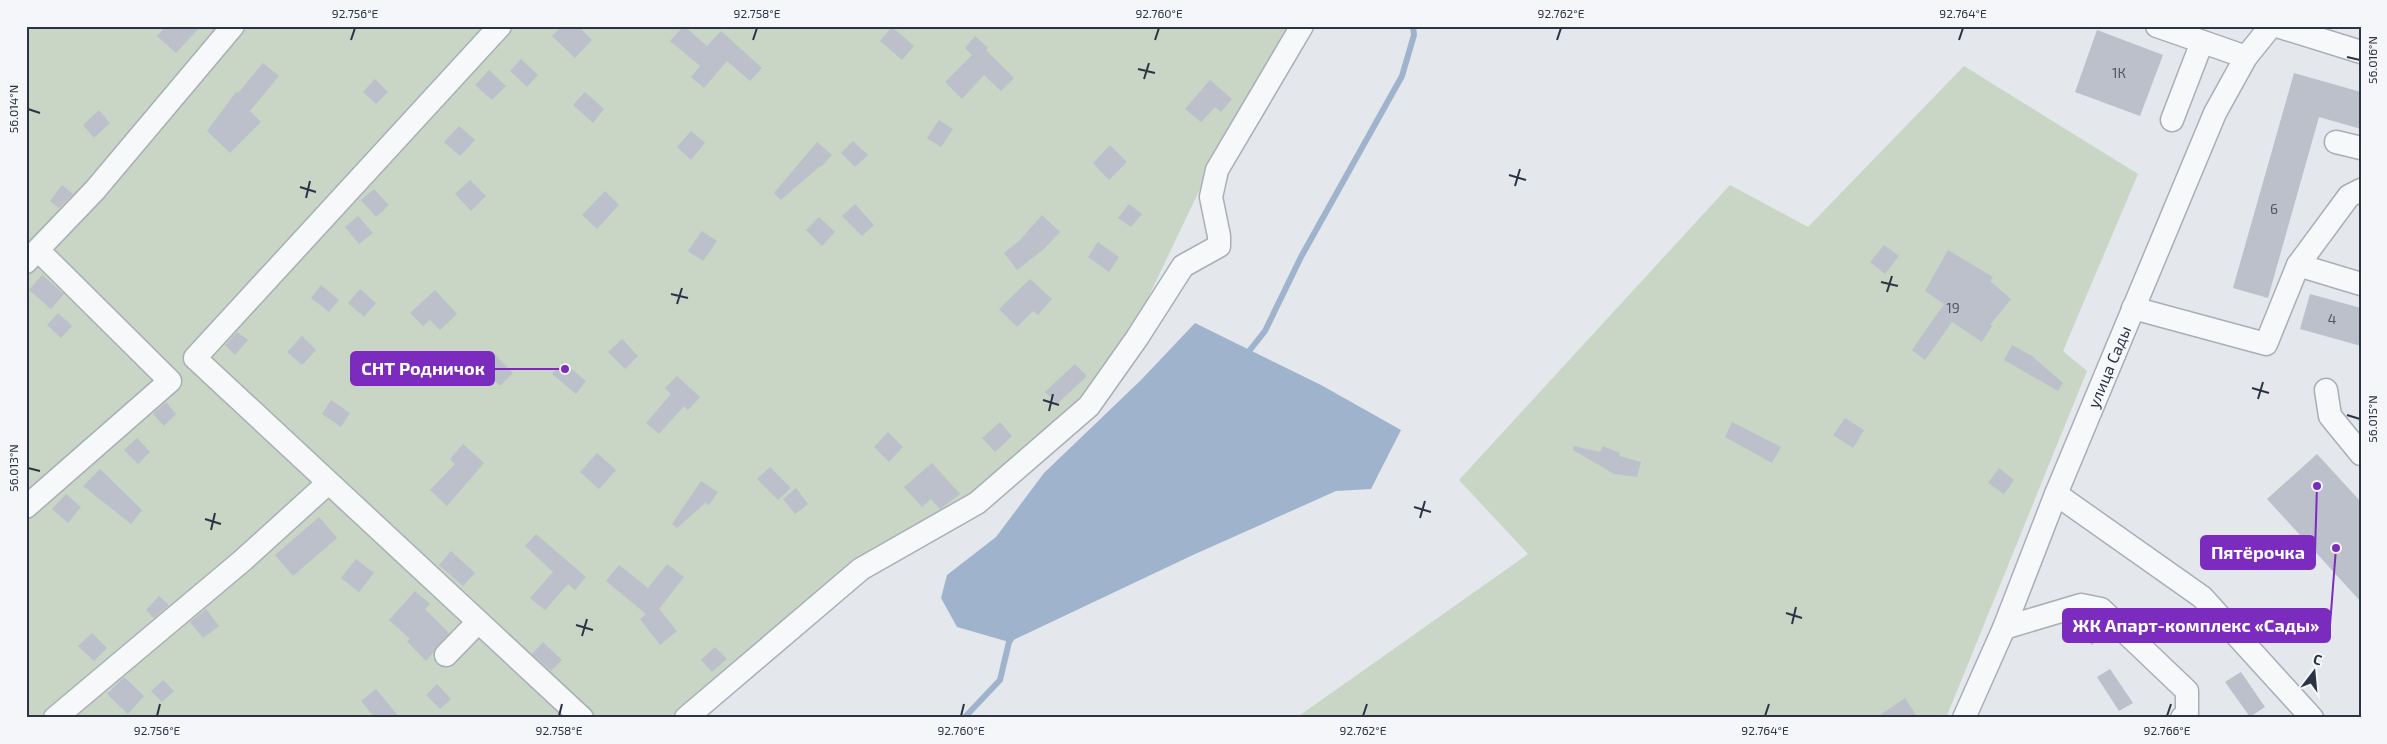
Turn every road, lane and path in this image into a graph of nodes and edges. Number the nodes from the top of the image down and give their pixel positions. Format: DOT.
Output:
graph roads {
  1 [pos="233,26"];
  2 [pos="500,26"];
  3 [pos="1302,26"];
  4 [pos="2157,26"];
  5 [pos="2271,26"];
  6 [pos="2277,26"];
  7 [pos="2202,42"];
  8 [pos="2360,51"];
  9 [pos="2246,57"];
  10 [pos="2172,120"];
  11 [pos="2336,142"];
  12 [pos="2361,148"];
  13 [pos="2361,190"];
  14 [pos="33,256"];
  15 [pos="2298,265"];
  16 [pos="2361,284"];
  17 [pos="2134,308"];
  18 [pos="2326,390"];
  19 [pos="2361,454"];
  20 [pos="328,483"];
  21 [pos="2056,494"];
  22 [pos="26,508"];
  23 [pos="478,622"];
  24 [pos="2004,628"];
  25 [pos="446,655"];
  26 [pos="2186,716"];
  27 [pos="55,718"];
  28 [pos="582,718"];
  29 [pos="686,718"];
  30 [pos="1964,718"];
  31 [pos="2312,718"];
  1 -- 14 [label="street"];
  2 -- 20 [label="street"];
  3 -- 29 [label="street"];
  4 -- 7 [label="street"];
  5 -- 9 [label="street, улица Сады"];
  6 -- 8 [label="street"];
  7 -- 9 [label="street"];
  7 -- 10 [label="street"];
  9 -- 17 [label="street, улица Сады"];
  11 -- 12 [label="street"];
  13 -- 15 [label="street"];
  14 -- 22 [label="street"];
  15 -- 16 [label="street"];
  15 -- 17 [label="street"];
  17 -- 21 [label="street, улица Сады"];
  18 -- 19 [label="street"];
  20 -- 23 [label="street"];
  20 -- 27 [label="street"];
  21 -- 24 [label="street, улица Сады"];
  21 -- 31 [label="street"];
  23 -- 25 [label="street"];
  23 -- 28 [label="street"];
  24 -- 26 [label="street"];
  24 -- 30 [label="street, улица Сады"];
}
